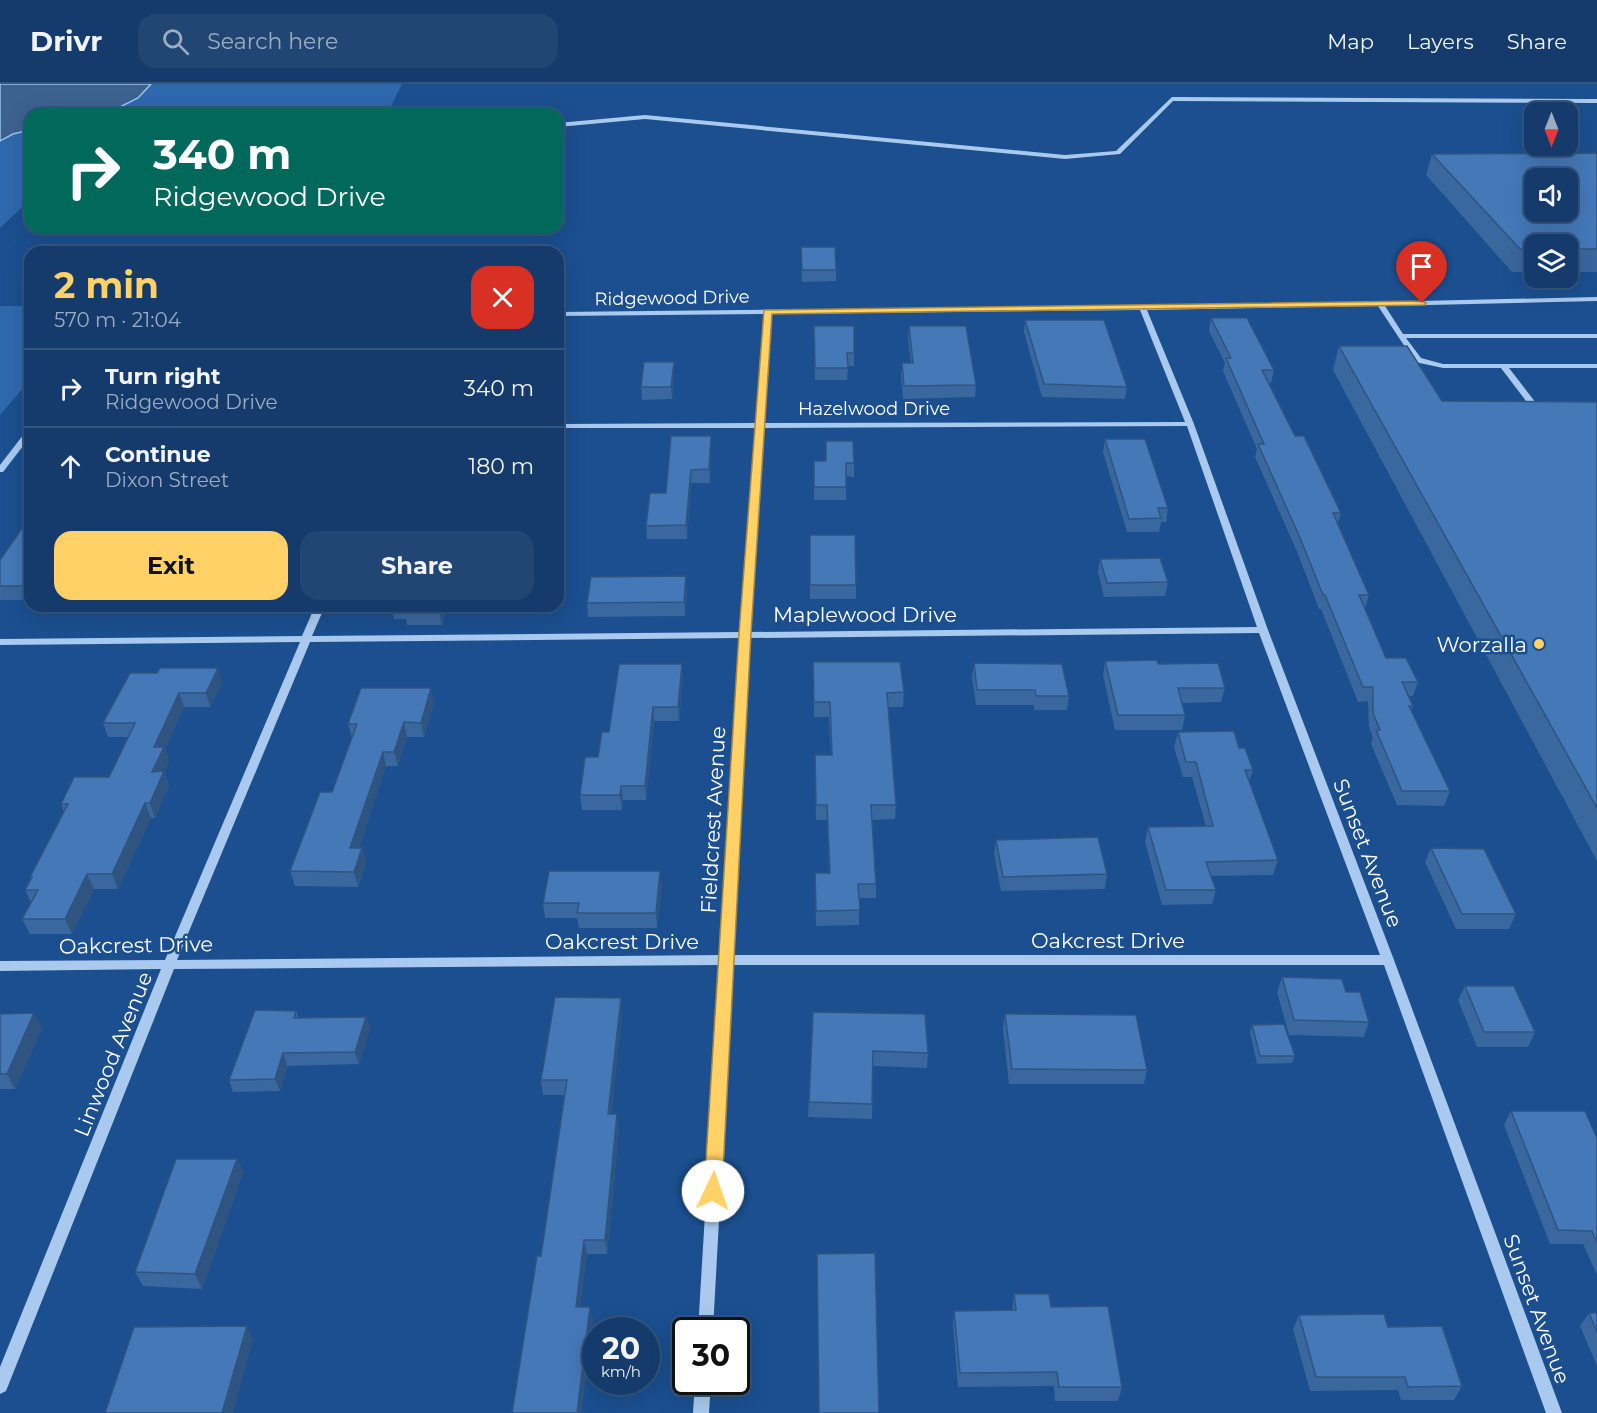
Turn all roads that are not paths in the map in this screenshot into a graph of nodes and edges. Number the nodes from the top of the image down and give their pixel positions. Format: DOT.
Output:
graph roads {
  1 [pos="1597,101"];
  2 [pos="564,124"];
  3 [pos="1597,299"];
  4 [pos="1380,304"];
  5 [pos="1143,308"];
  6 [pos="768,312"];
  7 [pos="564,314"];
  8 [pos="1401,336"];
  9 [pos="1597,336"];
  10 [pos="1597,366"];
  11 [pos="1503,367"];
  12 [pos="1521,403"];
  13 [pos="1532,403"];
  14 [pos="1542,403"];
  15 [pos="760,424"];
  16 [pos="1190,424"];
  17 [pos="564,426"];
  18 [pos="24,440"];
  19 [pos="0,470"];
  20 [pos="317,612"];
  21 [pos="1263,630"];
  22 [pos="745,633"];
  23 [pos="305,641"];
  24 [pos="0,642"];
  25 [pos="726,960"];
  26 [pos="1388,960"];
  27 [pos="170,963"];
  28 [pos="0,966"];
  29 [pos="707,1317"];
  30 [pos="0,1386"];
  31 [pos="702,1395"];
  32 [pos="701,1413"];
  33 [pos="1554,1413"];
  1 -- 2 [label="street"];
  3 -- 4 [label="street, Ridgewood Drive"];
  4 -- 5 [label="street, Ridgewood Drive"];
  4 -- 8 [label="street"];
  5 -- 6 [label="street, Ridgewood Drive"];
  5 -- 16 [label="street, Sunset Avenue"];
  6 -- 7 [label="street, Ridgewood Drive"];
  6 -- 15 [label="street, Fieldcrest Avenue"];
  8 -- 9 [label="street"];
  8 -- 11 [label="street"];
  10 -- 11 [label="street"];
  11 -- 13 [label="street"];
  12 -- 13 [label="street"];
  13 -- 14 [label="street"];
  15 -- 16 [label="street, Hazelwood Drive"];
  15 -- 17 [label="street, Hazelwood Drive"];
  15 -- 22 [label="street, Fieldcrest Avenue"];
  16 -- 21 [label="street, Sunset Avenue"];
  18 -- 19 [label="street"];
  20 -- 23 [label="street, Linwood Avenue"];
  21 -- 22 [label="street, Maplewood Drive"];
  21 -- 26 [label="street, Sunset Avenue"];
  22 -- 23 [label="street, Maplewood Drive"];
  22 -- 25 [label="street, Fieldcrest Avenue"];
  23 -- 24 [label="street, Maplewood Drive"];
  23 -- 27 [label="street, Linwood Avenue"];
  25 -- 26 [label="street, Oakcrest Drive"];
  25 -- 27 [label="street, Oakcrest Drive"];
  25 -- 29 [label="street, Fieldcrest Avenue"];
  26 -- 33 [label="street, Sunset Avenue"];
  27 -- 28 [label="street, Oakcrest Drive"];
  27 -- 30 [label="street, Linwood Avenue"];
  31 -- 32 [label="street"];
}
